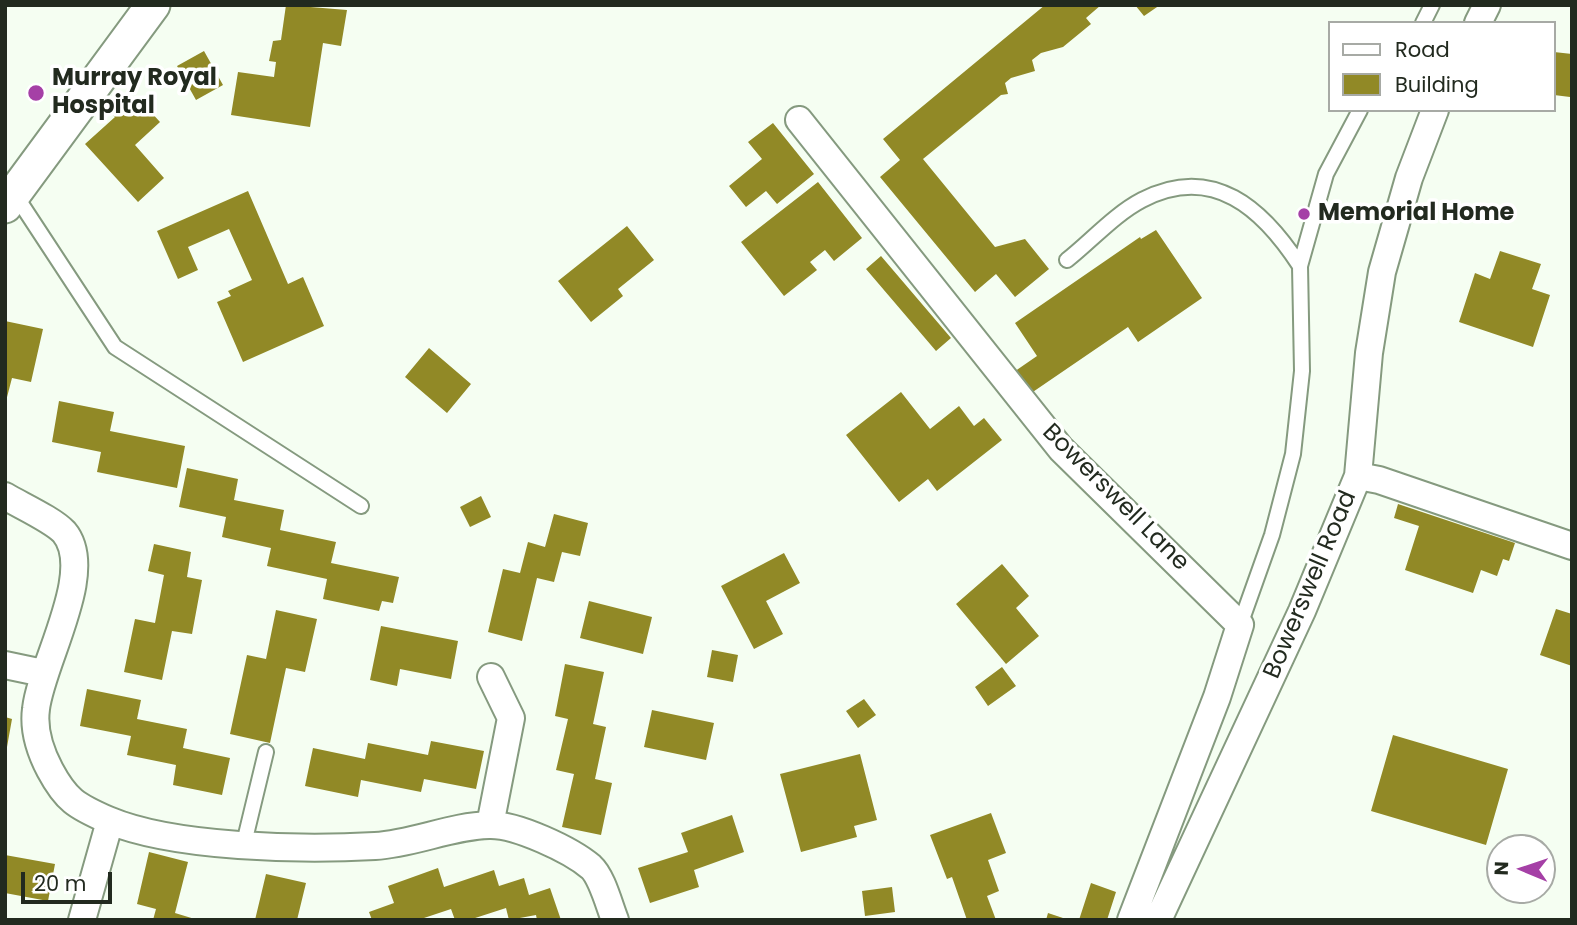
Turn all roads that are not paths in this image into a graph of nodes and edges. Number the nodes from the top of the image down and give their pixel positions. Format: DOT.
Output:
graph roads {
  1 [pos="153,5"];
  2 [pos="1432,5"];
  3 [pos="1487,5"];
  4 [pos="1424,21"];
  5 [pos="1479,21"];
  6 [pos="1359,112"];
  7 [pos="1434,112"];
  8 [pos="799,120"];
  9 [pos="10,200"];
  10 [pos="1067,260"];
  11 [pos="1300,265"];
  12 [pos="1358,476"];
  13 [pos="5,496"];
  14 [pos="361,506"];
  15 [pos="1572,546"];
  16 [pos="1240,625"];
  17 [pos="5,665"];
  18 [pos="43,673"];
  19 [pos="491,677"];
  20 [pos="266,752"];
  21 [pos="110,821"];
  22 [pos="490,825"];
  23 [pos="244,843"];
  24 [pos="1163,918"];
  25 [pos="82,920"];
  26 [pos="615,920"];
  27 [pos="1131,920"];
  1 -- 9 [label="street"];
  2 -- 4 [label="lane"];
  3 -- 5 [label="street"];
  6 -- 11 [label="lane"];
  7 -- 12 [label="street, Bowerswell Road"];
  8 -- 16 [label="street, Bowerswell Lane"];
  9 -- 14 [label="lane"];
  10 -- 11 [label="lane"];
  11 -- 16 [label="lane"];
  12 -- 15 [label="street"];
  12 -- 24 [label="street, Bowerswell Road"];
  13 -- 18 [label="street"];
  16 -- 27 [label="street"];
  17 -- 18 [label="street"];
  18 -- 21 [label="street"];
  19 -- 22 [label="street"];
  20 -- 23 [label="lane"];
  21 -- 23 [label="street"];
  21 -- 25 [label="street"];
  22 -- 23 [label="street"];
  22 -- 26 [label="street"];
}
